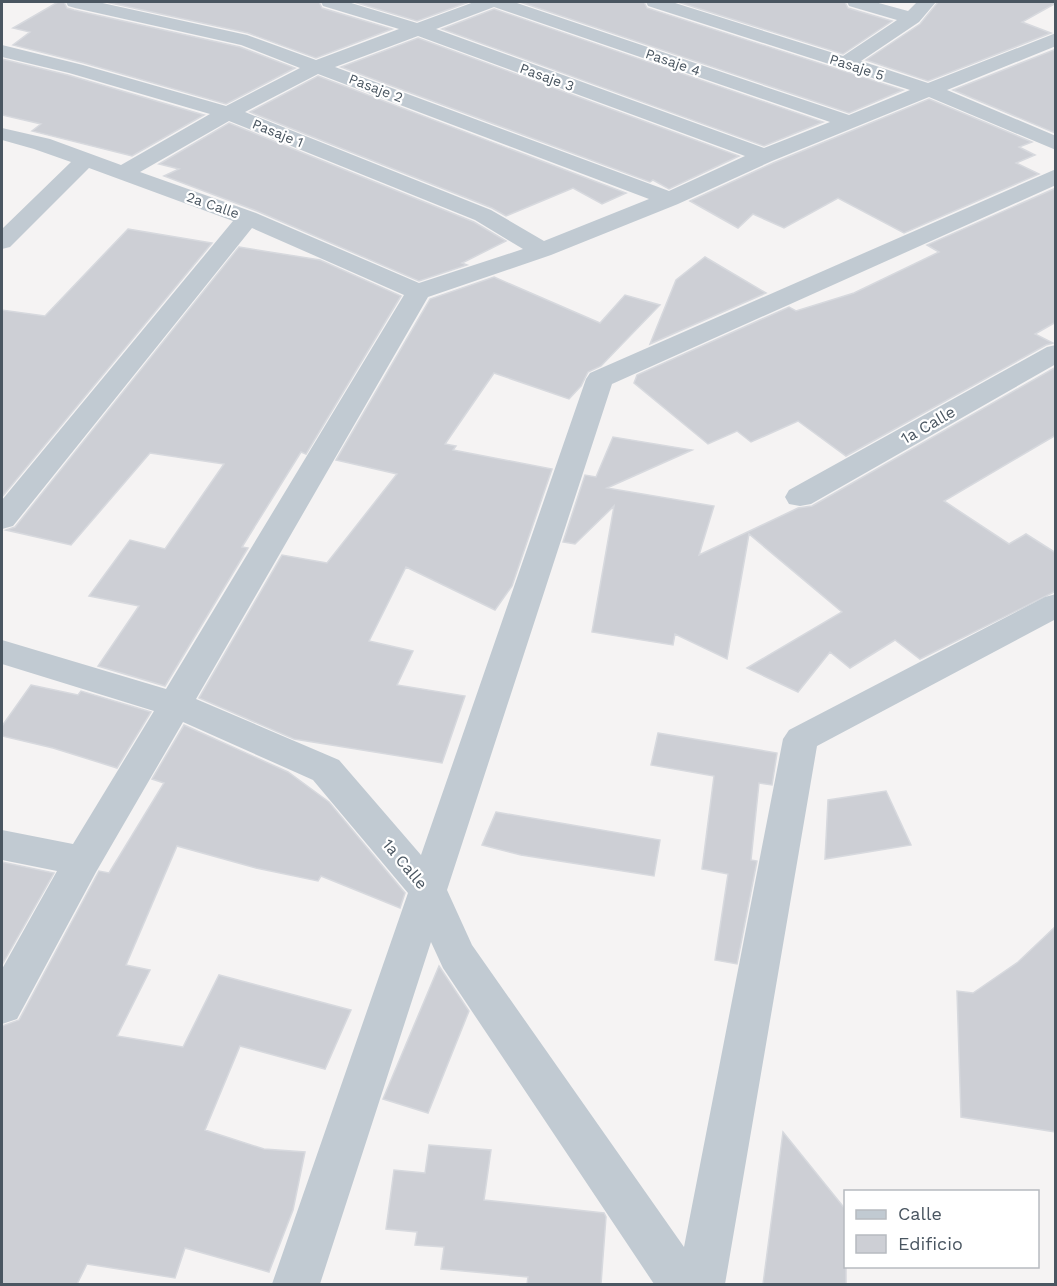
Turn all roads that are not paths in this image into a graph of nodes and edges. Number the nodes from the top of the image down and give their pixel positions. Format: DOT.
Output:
graph roads {
  1 [pos="75,2"];
  2 [pos="330,2"];
  3 [pos="490,2"];
  4 [pos="496,2"];
  5 [pos="655,2"];
  6 [pos="856,2"];
  7 [pos="927,2"];
  8 [pos="912,18"];
  9 [pos="415,28"];
  10 [pos="1056,39"];
  11 [pos="2,51"];
  12 [pos="845,63"];
  13 [pos="319,66"];
  14 [pos="930,90"];
  15 [pos="228,113"];
  16 [pos="850,122"];
  17 [pos="2,134"];
  18 [pos="1056,144"];
  19 [pos="764,156"];
  20 [pos="84,161"];
  21 [pos="122,174"];
  22 [pos="1056,176"];
  23 [pos="670,199"];
  24 [pos="248,218"];
  25 [pos="2,242"];
  26 [pos="542,250"];
  27 [pos="418,292"];
  28 [pos="1056,353"];
  29 [pos="800,497"];
  30 [pos="2,519"];
  31 [pos="1056,605"];
  32 [pos="2,652"];
  33 [pos="177,705"];
  34 [pos="2,845"];
  35 [pos="84,861"];
  36 [pos="428,890"];
  37 [pos="2,1006"];
  38 [pos="296,1284"];
  39 [pos="682,1284"];
  40 [pos="701,1284"];
  1 -- 13 [label="street, Pasaje 2"];
  2 -- 9 [label="street, Pasaje 3"];
  3 -- 9 [label="street"];
  4 -- 16 [label="street, Pasaje 4"];
  5 -- 12 [label="street, Pasaje 5"];
  6 -- 8 [label="street"];
  7 -- 8 [label="street"];
  8 -- 12 [label="street"];
  9 -- 13 [label="street"];
  9 -- 19 [label="street, Pasaje 3"];
  10 -- 14 [label="street"];
  11 -- 15 [label="street, Pasaje 1"];
  12 -- 14 [label="street, Pasaje 5"];
  13 -- 15 [label="street"];
  13 -- 23 [label="street, Pasaje 2"];
  14 -- 16 [label="street"];
  14 -- 18 [label="street, Pasaje 5"];
  15 -- 21 [label="street"];
  15 -- 26 [label="street, Pasaje 1"];
  16 -- 19 [label="street"];
  17 -- 20 [label="street, 2a Calle"];
  19 -- 23 [label="street"];
  20 -- 21 [label="street, 2a Calle"];
  20 -- 25 [label="street"];
  21 -- 24 [label="street, 2a Calle"];
  22 -- 36 [label="street"];
  23 -- 26 [label="street"];
  24 -- 27 [label="street, 2a Calle"];
  24 -- 30 [label="street"];
  26 -- 27 [label="street"];
  27 -- 33 [label="street"];
  28 -- 29 [label="street, 1a Calle"];
  31 -- 40 [label="street"];
  32 -- 33 [label="street, 1a Calle"];
  33 -- 35 [label="street"];
  33 -- 36 [label="street, 1a Calle"];
  34 -- 35 [label="street"];
  35 -- 37 [label="street"];
  36 -- 38 [label="street"];
  36 -- 39 [label="street, 1a Calle"];
}
